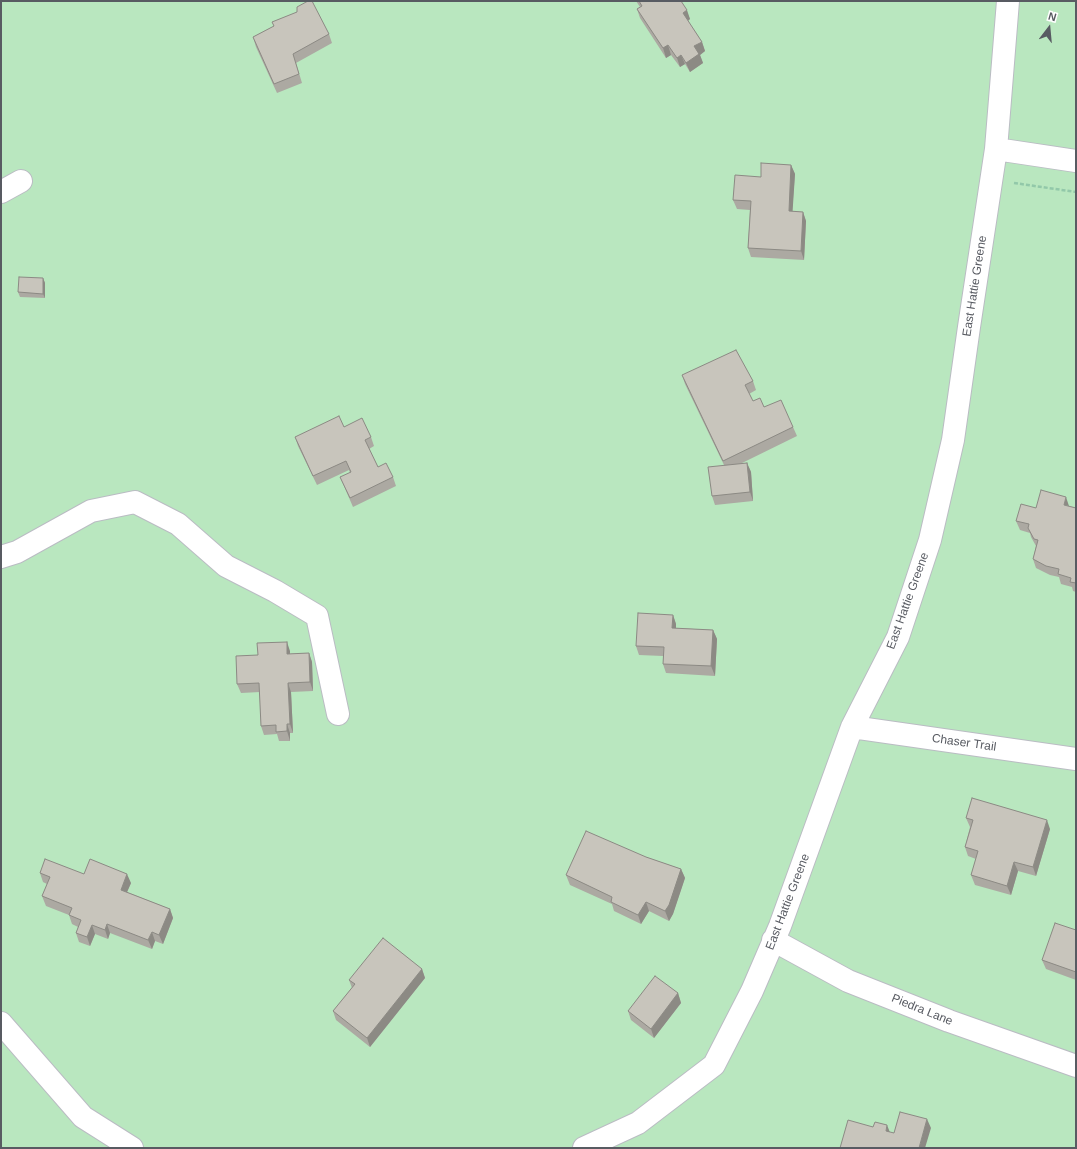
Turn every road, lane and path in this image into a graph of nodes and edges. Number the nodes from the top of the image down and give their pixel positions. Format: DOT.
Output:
graph roads {
  1 [pos="1008,1"];
  2 [pos="996,149"];
  3 [pos="1076,161"];
  4 [pos="992,180"];
  5 [pos="21,181"];
  6 [pos="1,192"];
  7 [pos="1076,192"];
  8 [pos="1,557"];
  9 [pos="338,714"];
  10 [pos="852,727"];
  11 [pos="1076,759"];
  12 [pos="773,940"];
  13 [pos="1,1023"];
  14 [pos="1076,1066"];
  15 [pos="132,1148"];
  16 [pos="584,1148"];
  1 -- 2 [label="street, East Hattie Greene"];
  2 -- 3 [label="street"];
  2 -- 4 [label="street, East Hattie Greene"];
  4 -- 7 [label="path"];
  4 -- 10 [label="street, East Hattie Greene"];
  5 -- 6 [label="street"];
  8 -- 9 [label="street"];
  10 -- 11 [label="street, Chaser Trail"];
  10 -- 12 [label="street, East Hattie Greene"];
  12 -- 14 [label="street, Piedra Lane"];
  12 -- 16 [label="street, East Hattie Greene"];
  13 -- 15 [label="street"];
}
